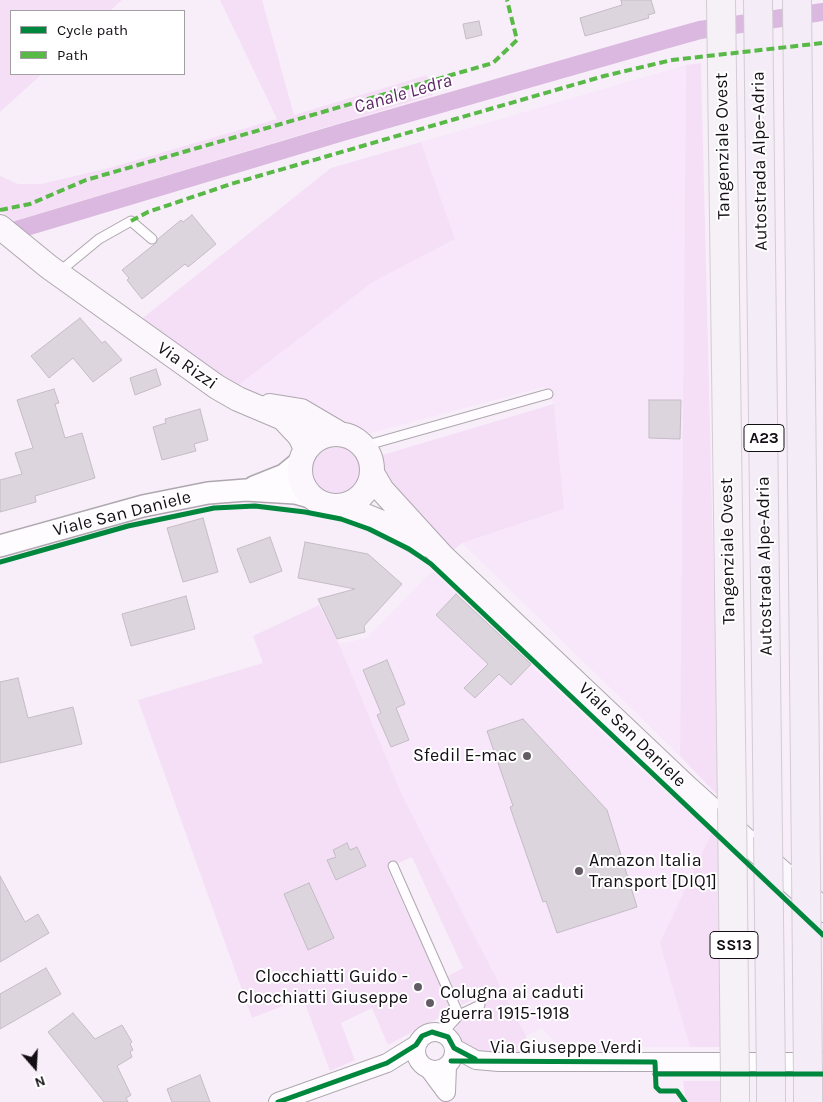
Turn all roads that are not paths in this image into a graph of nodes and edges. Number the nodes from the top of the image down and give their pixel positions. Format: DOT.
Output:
graph roads {
  1 [pos="797,2"];
  2 [pos="758,4"];
  3 [pos="722,7"];
  4 [pos="0,227"];
  5 [pos="152,239"];
  6 [pos="53,270"];
  7 [pos="548,394"];
  8 [pos="250,403"];
  9 [pos="340,434"];
  10 [pos="364,446"];
  11 [pos="304,455"];
  12 [pos="372,473"];
  13 [pos="246,490"];
  14 [pos="313,498"];
  15 [pos="341,506"];
  16 [pos="0,546"];
  17 [pos="443,557"];
  18 [pos="393,866"];
  19 [pos="823,910"];
  20 [pos="480,1005"];
  21 [pos="459,1015"];
  22 [pos="442,1034"];
  23 [pos="454,1048"];
  24 [pos="422,1059"];
  25 [pos="447,1066"];
  26 [pos="813,1081"];
  27 [pos="771,1090"];
  28 [pos="735,1092"];
  29 [pos="448,1097"];
  30 [pos="278,1102"];
  1 -- 26 [label="highway, A23, bridge"];
  2 -- 27 [label="highway, Autostrada Alpe-Adria / A23, bridge"];
  3 -- 28 [label="highway, Tangenziale Ovest / SS13, bridge"];
  4 -- 6 [label="main road, Via Rizzi"];
  5 -- 6 [label="lane"];
  6 -- 8 [label="main road, Via Rizzi"];
  7 -- 10 [label="lane"];
  8 -- 9 [label="main road, Via Rizzi"];
  8 -- 11 [label="main road, Via Rizzi"];
  9 -- 10 [label="main road"];
  9 -- 11 [label="main road, Viale San Daniele"];
  10 -- 12 [label="main road, Viale San Daniele"];
  11 -- 13 [label="street, Viale San Daniele"];
  11 -- 14 [label="main road"];
  12 -- 15 [label="main road"];
  12 -- 17 [label="main road, Viale San Daniele"];
  13 -- 14 [label="street, Viale San Daniele"];
  13 -- 16 [label="street, Viale San Daniele"];
  14 -- 15 [label="main road, Viale San Daniele"];
  15 -- 17 [label="main road, Viale San Daniele"];
  17 -- 19 [label="main road, Viale San Daniele"];
  18 -- 21 [label="lane"];
  20 -- 21 [label="lane"];
  21 -- 22 [label="lane"];
  22 -- 23 [label="street"];
  22 -- 24 [label="street"];
  23 -- 25 [label="street"];
  23 -- 26 [label="street, Via Giuseppe Verdi"];
  24 -- 25 [label="street"];
  24 -- 29 [label="street"];
  24 -- 30 [label="street"];
  25 -- 29 [label="street"];
}
